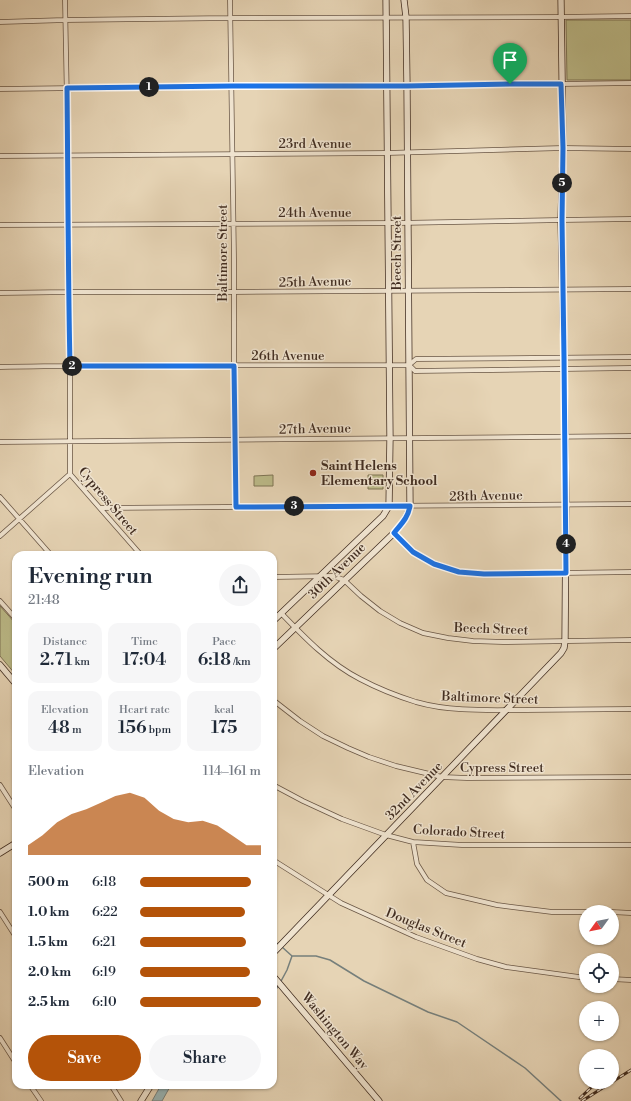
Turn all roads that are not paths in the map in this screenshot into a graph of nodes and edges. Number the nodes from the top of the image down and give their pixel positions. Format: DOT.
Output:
graph roads {
  1 [pos="65,0"];
  2 [pos="230,0"];
  3 [pos="386,0"];
  4 [pos="404,0"];
  5 [pos="561,0"];
  6 [pos="631,16"];
  7 [pos="386,17"];
  8 [pos="406,17"];
  9 [pos="561,17"];
  10 [pos="230,18"];
  11 [pos="65,20"];
  12 [pos="0,22"];
  13 [pos="631,83"];
  14 [pos="561,84"];
  15 [pos="232,86"];
  16 [pos="387,86"];
  17 [pos="407,86"];
  18 [pos="67,88"];
  19 [pos="0,89"];
  20 [pos="563,148"];
  21 [pos="631,149"];
  22 [pos="387,153"];
  23 [pos="408,153"];
  24 [pos="232,154"];
  25 [pos="68,155"];
  26 [pos="0,156"];
  27 [pos="631,219"];
  28 [pos="562,220"];
  29 [pos="388,223"];
  30 [pos="408,223"];
  31 [pos="67,224"];
  32 [pos="233,224"];
  33 [pos="0,225"];
  34 [pos="563,289"];
  35 [pos="631,289"];
  36 [pos="389,291"];
  37 [pos="408,291"];
  38 [pos="68,292"];
  39 [pos="233,292"];
  40 [pos="0,293"];
  41 [pos="564,357"];
  42 [pos="631,357"];
  43 [pos="409,364"];
  44 [pos="390,365"];
  45 [pos="70,366"];
  46 [pos="234,366"];
  47 [pos="0,367"];
  48 [pos="631,368"];
  49 [pos="564,369"];
  50 [pos="631,436"];
  51 [pos="565,437"];
  52 [pos="390,438"];
  53 [pos="409,438"];
  54 [pos="235,440"];
  55 [pos="70,441"];
  56 [pos="0,442"];
  57 [pos="70,474"];
  58 [pos="0,497"];
  59 [pos="631,504"];
  60 [pos="566,505"];
  61 [pos="390,506"];
  62 [pos="410,506"];
  63 [pos="236,507"];
  64 [pos="100,508"];
  65 [pos="19,519"];
  66 [pos="394,533"];
  67 [pos="0,536"];
  68 [pos="47,551"];
  69 [pos="138,551"];
  70 [pos="631,572"];
  71 [pos="566,573"];
  72 [pos="319,576"];
  73 [pos="277,577"];
  74 [pos="344,580"];
  75 [pos="0,601"];
  76 [pos="281,613"];
  77 [pos="12,614"];
  78 [pos="277,617"];
  79 [pos="295,627"];
  80 [pos="631,640"];
  81 [pos="565,641"];
  82 [pos="277,645"];
  83 [pos="0,665"];
  84 [pos="12,679"];
  85 [pos="277,703"];
  86 [pos="631,709"];
  87 [pos="506,710"];
  88 [pos="442,777"];
  89 [pos="631,777"];
  90 [pos="0,785"];
  91 [pos="277,786"];
  92 [pos="12,804"];
  93 [pos="386,835"];
  94 [pos="413,842"];
  95 [pos="631,845"];
  96 [pos="12,846"];
  97 [pos="0,853"];
  98 [pos="277,863"];
  99 [pos="328,896"];
  100 [pos="0,912"];
  101 [pos="579,912"];
  102 [pos="619,912"];
  103 [pos="631,913"];
  104 [pos="12,931"];
  105 [pos="277,949"];
  106 [pos="579,977"];
  107 [pos="619,979"];
  108 [pos="631,980"];
  109 [pos="277,981"];
  110 [pos="0,1038"];
  111 [pos="12,1057"];
  112 [pos="32,1089"];
  113 [pos="114,1089"];
  114 [pos="148,1089"];
  115 [pos="40,1101"];
  116 [pos="121,1101"];
  117 [pos="141,1101"];
  118 [pos="379,1101"];
  1 -- 11 [label="street, Cypress Street"];
  2 -- 10 [label="street, Baltimore Street"];
  3 -- 7 [label="street, Beech Street"];
  4 -- 8 [label="street, Beech Street"];
  5 -- 9 [label="street"];
  6 -- 9 [label="street"];
  7 -- 8 [label="street"];
  7 -- 10 [label="street"];
  7 -- 16 [label="street, Beech Street"];
  8 -- 9 [label="street"];
  8 -- 17 [label="street, Beech Street"];
  9 -- 14 [label="street"];
  10 -- 11 [label="street"];
  10 -- 15 [label="street, Baltimore Street"];
  11 -- 12 [label="street"];
  11 -- 18 [label="street, Cypress Street"];
  13 -- 14 [label="street"];
  14 -- 17 [label="street"];
  14 -- 20 [label="street"];
  15 -- 16 [label="street"];
  15 -- 18 [label="street"];
  15 -- 24 [label="street, Baltimore Street"];
  16 -- 17 [label="street"];
  16 -- 22 [label="street, Beech Street"];
  17 -- 23 [label="street, Beech Street"];
  18 -- 19 [label="street"];
  18 -- 25 [label="street, Cypress Street"];
  20 -- 21 [label="street, 23rd Avenue"];
  20 -- 23 [label="street, 23rd Avenue"];
  20 -- 28 [label="street"];
  22 -- 23 [label="street, 23rd Avenue"];
  22 -- 24 [label="street, 23rd Avenue"];
  22 -- 29 [label="street, Beech Street"];
  23 -- 30 [label="street, Beech Street"];
  24 -- 25 [label="street, 23rd Avenue"];
  24 -- 32 [label="street, Baltimore Street"];
  25 -- 26 [label="street, 23rd Avenue"];
  25 -- 31 [label="street, Cypress Street"];
  27 -- 28 [label="street, 24th Avenue"];
  28 -- 30 [label="street, 24th Avenue"];
  28 -- 34 [label="street"];
  29 -- 30 [label="street, 24th Avenue"];
  29 -- 32 [label="street, 24th Avenue"];
  29 -- 36 [label="street, Beech Street"];
  30 -- 37 [label="street, Beech Street"];
  31 -- 32 [label="street, 24th Avenue"];
  31 -- 33 [label="street, 24th Avenue"];
  31 -- 38 [label="street, Cypress Street"];
  32 -- 39 [label="street, Baltimore Street"];
  34 -- 35 [label="street, 25th Avenue"];
  34 -- 37 [label="street, 25th Avenue"];
  34 -- 41 [label="street"];
  36 -- 37 [label="street, 25th Avenue"];
  36 -- 39 [label="street, 25th Avenue"];
  36 -- 44 [label="street, Beech Street"];
  37 -- 43 [label="street, Beech Street"];
  38 -- 39 [label="street, 25th Avenue"];
  38 -- 40 [label="street, 25th Avenue"];
  38 -- 45 [label="street, Cypress Street"];
  39 -- 46 [label="street, Baltimore Street"];
  41 -- 42 [label="street, 26th Avenue"];
  41 -- 43 [label="street, 26th Avenue"];
  41 -- 49 [label="street"];
  43 -- 44 [label="street, 26th Avenue"];
  43 -- 49 [label="street, 26th Avenue"];
  43 -- 53 [label="street, Beech Street"];
  44 -- 46 [label="street, 26th Avenue"];
  44 -- 52 [label="street, Beech Street"];
  45 -- 46 [label="street, 26th Avenue"];
  45 -- 47 [label="street, 26th Avenue"];
  45 -- 55 [label="street, Cypress Street"];
  46 -- 54 [label="street, Baltimore Street"];
  48 -- 49 [label="street, 26th Avenue"];
  49 -- 51 [label="street"];
  50 -- 51 [label="street, 27th Avenue"];
  51 -- 53 [label="street, 27th Avenue"];
  51 -- 60 [label="street"];
  52 -- 53 [label="street, 27th Avenue"];
  52 -- 54 [label="street, 27th Avenue"];
  52 -- 61 [label="street, Beech Street"];
  53 -- 62 [label="street, Beech Street"];
  54 -- 55 [label="street, 27th Avenue"];
  54 -- 63 [label="street, Baltimore Street"];
  55 -- 56 [label="street, 27th Avenue"];
  55 -- 57 [label="street, Cypress Street"];
  57 -- 64 [label="street, Cypress Street"];
  57 -- 65 [label="street"];
  58 -- 65 [label="street"];
  59 -- 60 [label="street, 28th Avenue"];
  60 -- 62 [label="street, 28th Avenue"];
  60 -- 71 [label="street"];
  61 -- 62 [label="street, 28th Avenue"];
  61 -- 63 [label="street, 28th Avenue"];
  61 -- 72 [label="street, 30th Avenue"];
  62 -- 66 [label="street, 30th Avenue"];
  63 -- 64 [label="street, 28th Avenue"];
  64 -- 69 [label="street, Cypress Street"];
  65 -- 67 [label="street"];
  65 -- 68 [label="street"];
  66 -- 71 [label="street"];
  66 -- 74 [label="street, 30th Avenue"];
  70 -- 71 [label="street"];
  71 -- 81 [label="street"];
  72 -- 73 [label="street"];
  72 -- 74 [label="street"];
  72 -- 76 [label="street, 30th Avenue"];
  74 -- 79 [label="street, 30th Avenue"];
  74 -- 81 [label="street, Beech Street"];
  75 -- 77 [label="street"];
  76 -- 78 [label="street, 30th Avenue"];
  76 -- 79 [label="street, Baltimore Street"];
  79 -- 82 [label="street, 30th Avenue"];
  79 -- 87 [label="street, Baltimore Street"];
  80 -- 81 [label="street, Beech Street"];
  81 -- 87 [label="street, 32nd Avenue"];
  83 -- 84 [label="street"];
  85 -- 88 [label="street, Cypress Street"];
  86 -- 87 [label="street, Baltimore Street"];
  87 -- 88 [label="street, 32nd Avenue"];
  88 -- 89 [label="street, Cypress Street"];
  88 -- 93 [label="street, 32nd Avenue"];
  90 -- 92 [label="street"];
  91 -- 93 [label="street, Colorado Street"];
  93 -- 94 [label="street, Colorado Street"];
  93 -- 99 [label="street, 32nd Avenue"];
  94 -- 95 [label="street, Colorado Street"];
  94 -- 101 [label="street"];
  96 -- 97 [label="street"];
  98 -- 99 [label="street, Douglas Street"];
  99 -- 105 [label="street, 32nd Avenue"];
  99 -- 106 [label="street, Douglas Street"];
  100 -- 104 [label="street"];
  102 -- 103 [label="street"];
  107 -- 108 [label="street"];
  109 -- 118 [label="street, Washington Way"];
  110 -- 111 [label="street"];
  112 -- 115 [label="street"];
  113 -- 116 [label="street"];
  114 -- 117 [label="street"];
}
